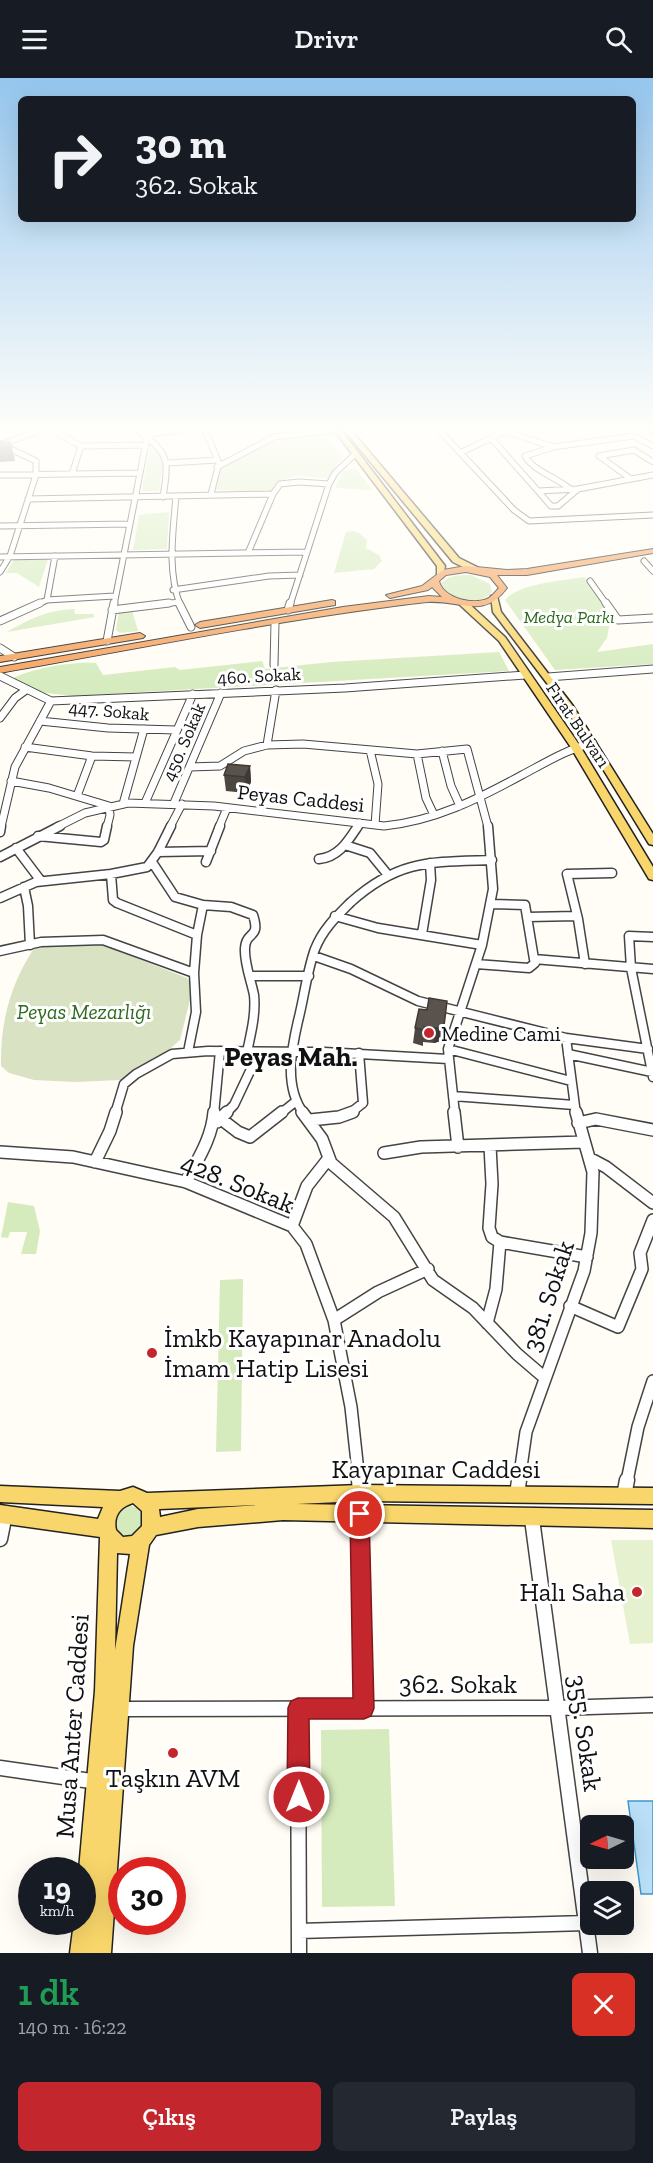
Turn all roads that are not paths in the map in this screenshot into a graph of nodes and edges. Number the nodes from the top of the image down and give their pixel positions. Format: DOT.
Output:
graph roads {
  1 [pos="21,518"];
  2 [pos="130,518"];
  3 [pos="174,518"];
  4 [pos="263,518"];
  5 [pos="318,518"];
  6 [pos="404,518"];
  7 [pos="420,518"];
  8 [pos="524,518"];
  9 [pos="601,518"];
  10 [pos="129,524"];
  11 [pos="0,526"];
  12 [pos="18,526"];
  13 [pos="653,550"];
  14 [pos="307,552"];
  15 [pos="248,553"];
  16 [pos="171,554"];
  17 [pos="122,555"];
  18 [pos="0,556"];
  19 [pos="10,556"];
  20 [pos="55,556"];
  21 [pos="648,560"];
  22 [pos="476,570"];
  23 [pos="0,572"];
  24 [pos="653,572"];
  25 [pos="300,575"];
  26 [pos="438,578"];
  27 [pos="590,581"];
  28 [pos="173,590"];
  29 [pos="114,596"];
  30 [pos="497,596"];
  31 [pos="47,600"];
  32 [pos="452,600"];
  33 [pos="179,602"];
  34 [pos="463,603"];
  35 [pos="112,610"];
  36 [pos="288,610"];
  37 [pos="653,618"];
  38 [pos="0,621"];
  39 [pos="275,623"];
  40 [pos="191,627"];
  41 [pos="107,641"];
  42 [pos="0,648"];
  43 [pos="14,657"];
  44 [pos="0,659"];
  45 [pos="274,665"];
  46 [pos="653,669"];
  47 [pos="0,670"];
  48 [pos="525,675"];
  49 [pos="0,676"];
  50 [pos="548,677"];
  51 [pos="26,690"];
  52 [pos="276,690"];
  53 [pos="221,693"];
  54 [pos="193,694"];
  55 [pos="51,701"];
  56 [pos="0,718"];
  57 [pos="40,721"];
  58 [pos="144,729"];
  59 [pos="176,730"];
  60 [pos="592,743"];
  61 [pos="267,744"];
  62 [pos="575,746"];
  63 [pos="25,747"];
  64 [pos="370,750"];
  65 [pos="442,751"];
  66 [pos="417,754"];
  67 [pos="92,756"];
  68 [pos="136,757"];
  69 [pos="190,767"];
  70 [pos="11,780"];
  71 [pos="76,796"];
  72 [pos="481,797"];
  73 [pos="145,803"];
  74 [pos="3,804"];
  75 [pos="123,804"];
  76 [pos="178,804"];
  77 [pos="109,806"];
  78 [pos="460,806"];
  79 [pos="227,808"];
  80 [pos="434,815"];
  81 [pos="360,823"];
  82 [pos="375,825"];
  83 [pos="0,832"];
  84 [pos="38,836"];
  85 [pos="653,842"];
  86 [pos="345,845"];
  87 [pos="16,848"];
  88 [pos="211,851"];
  89 [pos="159,852"];
  90 [pos="0,856"];
  91 [pos="319,859"];
  92 [pos="492,860"];
  93 [pos="152,862"];
  94 [pos="206,862"];
  95 [pos="430,863"];
  96 [pos="612,873"];
  97 [pos="111,874"];
  98 [pos="388,875"];
  99 [pos="653,876"];
  100 [pos="41,881"];
  101 [pos="24,887"];
  102 [pos="0,898"];
  103 [pos="490,904"];
  104 [pos="203,905"];
  105 [pos="335,916"];
  106 [pos="577,916"];
  107 [pos="527,917"];
  108 [pos="422,934"];
  109 [pos="197,935"];
  110 [pos="653,937"];
  111 [pos="30,945"];
  112 [pos="482,945"];
  113 [pos="0,951"];
  114 [pos="314,956"];
  115 [pos="534,959"];
  116 [pos="476,964"];
  117 [pos="585,964"];
  118 [pos="631,968"];
  119 [pos="653,969"];
  120 [pos="194,973"];
  121 [pos="252,976"];
  122 [pos="309,976"];
  123 [pos="459,1011"];
  124 [pos="566,1038"];
  125 [pos="648,1048"];
  126 [pos="220,1051"];
  127 [pos="188,1052"];
  128 [pos="247,1052"];
  129 [pos="259,1052"];
  130 [pos="292,1052"];
  131 [pos="359,1053"];
  132 [pos="448,1054"];
  133 [pos="568,1054"];
  134 [pos="652,1075"];
  135 [pos="571,1081"];
  136 [pos="453,1096"];
  137 [pos="295,1102"];
  138 [pos="574,1106"];
  139 [pos="310,1120"];
  140 [pos="217,1122"];
  141 [pos="578,1123"];
  142 [pos="653,1130"];
  143 [pos="584,1142"];
  144 [pos="490,1146"];
  145 [pos="458,1147"];
  146 [pos="0,1152"];
  147 [pos="384,1153"];
  148 [pos="329,1158"];
  149 [pos="589,1158"];
  150 [pos="95,1162"];
  151 [pos="186,1182"];
  152 [pos="653,1203"];
  153 [pos="653,1220"];
  154 [pos="292,1226"];
  155 [pos="500,1242"];
  156 [pos="587,1257"];
  157 [pos="428,1269"];
  158 [pos="570,1306"];
  159 [pos="334,1320"];
  160 [pos="487,1323"];
  161 [pos="545,1378"];
  162 [pos="653,1381"];
  163 [pos="360,1493"];
  164 [pos="0,1494"];
  165 [pos="517,1495"];
  166 [pos="624,1496"];
  167 [pos="653,1496"];
  168 [pos="118,1499"];
  169 [pos="146,1501"];
  170 [pos="3,1514"];
  171 [pos="360,1514"];
  172 [pos="532,1519"];
  173 [pos="653,1520"];
  174 [pos="107,1533"];
  175 [pos="146,1534"];
  176 [pos="0,1539"];
  177 [pos="653,1705"];
  178 [pos="298,1708"];
  179 [pos="364,1708"];
  180 [pos="557,1708"];
  181 [pos="119,1709"];
  182 [pos="0,1768"];
  183 [pos="98,1782"];
  184 [pos="580,1881"];
  185 [pos="580,1923"];
  186 [pos="299,1931"];
  187 [pos="588,1935"];
  188 [pos="81,1953"];
  189 [pos="100,1953"];
  190 [pos="299,1953"];
  191 [pos="590,1953"];
  1 -- 12 [label="street"];
  2 -- 10 [label="street"];
  3 -- 16 [label="street"];
  4 -- 15 [label="street"];
  5 -- 14 [label="street"];
  6 -- 26 [label="main road"];
  7 -- 22 [label="main road"];
  8 -- 9 [label="street"];
  10 -- 12 [label="street"];
  10 -- 17 [label="street"];
  11 -- 12 [label="street"];
  12 -- 19 [label="street"];
  13 -- 22 [label="highway"];
  14 -- 15 [label="street"];
  14 -- 25 [label="street"];
  15 -- 16 [label="street"];
  16 -- 17 [label="street"];
  16 -- 28 [label="street"];
  17 -- 20 [label="street"];
  17 -- 29 [label="street"];
  18 -- 19 [label="street"];
  19 -- 20 [label="street"];
  19 -- 23 [label="street"];
  20 -- 31 [label="street"];
  21 -- 24 [label="street"];
  21 -- 30 [label="highway"];
  22 -- 26 [label="highway"];
  22 -- 30 [label="highway"];
  25 -- 28 [label="street"];
  25 -- 36 [label="street"];
  26 -- 32 [label="highway"];
  26 -- 36 [label="highway"];
  27 -- 37 [label="street"];
  28 -- 33 [label="street"];
  29 -- 31 [label="street"];
  29 -- 35 [label="street"];
  30 -- 34 [label="highway"];
  30 -- 50 [label="main road, Fırat Bulvarı"];
  31 -- 38 [label="street"];
  32 -- 34 [label="highway"];
  32 -- 39 [label="highway"];
  33 -- 35 [label="street"];
  33 -- 40 [label="street"];
  34 -- 48 [label="main road, Fırat Bulvarı"];
  35 -- 41 [label="street"];
  36 -- 40 [label="highway"];
  39 -- 45 [label="street"];
  39 -- 47 [label="highway"];
  40 -- 41 [label="highway"];
  41 -- 43 [label="highway"];
  42 -- 43 [label="street"];
  43 -- 44 [label="highway"];
  46 -- 50 [label="street"];
  48 -- 52 [label="street, 460. Sokak"];
  48 -- 62 [label="main road, Fırat Bulvarı"];
  49 -- 51 [label="street, 460. Sokak"];
  50 -- 60 [label="main road, Fırat Bulvarı"];
  51 -- 55 [label="street, 460. Sokak"];
  51 -- 56 [label="street"];
  52 -- 53 [label="street, 460. Sokak"];
  52 -- 61 [label="street"];
  53 -- 54 [label="street, 460. Sokak"];
  53 -- 69 [label="street, 450. Sokak"];
  54 -- 55 [label="street, 460. Sokak"];
  54 -- 59 [label="street"];
  55 -- 57 [label="street"];
  57 -- 58 [label="street, 447. Sokak"];
  57 -- 63 [label="street"];
  58 -- 59 [label="street, 447. Sokak"];
  58 -- 68 [label="street"];
  59 -- 73 [label="street"];
  60 -- 62 [label="street, Peyas Caddesi"];
  60 -- 85 [label="main road, Fırat Bulvarı"];
  61 -- 64 [label="street"];
  61 -- 69 [label="street"];
  62 -- 72 [label="street, Peyas Caddesi"];
  62 -- 99 [label="main road, Fırat Bulvarı"];
  63 -- 67 [label="street"];
  63 -- 70 [label="street"];
  64 -- 66 [label="street"];
  64 -- 82 [label="street"];
  65 -- 66 [label="street"];
  65 -- 72 [label="street"];
  65 -- 78 [label="street"];
  66 -- 80 [label="street"];
  67 -- 68 [label="street"];
  67 -- 71 [label="street"];
  68 -- 75 [label="street"];
  69 -- 76 [label="street, 450. Sokak"];
  70 -- 71 [label="street"];
  70 -- 74 [label="street"];
  71 -- 77 [label="street"];
  72 -- 78 [label="street, Peyas Caddesi"];
  72 -- 92 [label="street"];
  73 -- 75 [label="street, Peyas Caddesi"];
  73 -- 76 [label="street, Peyas Caddesi"];
  74 -- 83 [label="street"];
  75 -- 77 [label="street, Peyas Caddesi"];
  76 -- 79 [label="street, Peyas Caddesi"];
  76 -- 89 [label="street, 450. Sokak"];
  77 -- 84 [label="street, Peyas Caddesi"];
  77 -- 84 [label="street"];
  78 -- 80 [label="street, Peyas Caddesi"];
  79 -- 81 [label="street, Peyas Caddesi"];
  79 -- 88 [label="street"];
  80 -- 82 [label="street, Peyas Caddesi"];
  81 -- 82 [label="street, Peyas Caddesi"];
  81 -- 86 [label="street"];
  84 -- 87 [label="street, Peyas Caddesi"];
  86 -- 91 [label="street"];
  86 -- 98 [label="street"];
  87 -- 90 [label="street, Peyas Caddesi"];
  87 -- 100 [label="street"];
  88 -- 89 [label="street"];
  88 -- 94 [label="street"];
  89 -- 93 [label="street, 450. Sokak"];
  92 -- 95 [label="street"];
  92 -- 103 [label="street"];
  93 -- 97 [label="street"];
  93 -- 104 [label="street"];
  95 -- 98 [label="street"];
  95 -- 108 [label="street"];
  96 -- 106 [label="street"];
  97 -- 100 [label="street"];
  97 -- 109 [label="street"];
  98 -- 105 [label="street"];
  100 -- 101 [label="street"];
  101 -- 102 [label="street"];
  101 -- 111 [label="street"];
  103 -- 107 [label="street"];
  103 -- 112 [label="street"];
  104 -- 109 [label="street"];
  104 -- 121 [label="street"];
  105 -- 108 [label="street"];
  105 -- 114 [label="street"];
  106 -- 107 [label="street"];
  106 -- 117 [label="street"];
  107 -- 115 [label="street"];
  108 -- 112 [label="street"];
  109 -- 120 [label="street"];
  110 -- 118 [label="street"];
  111 -- 113 [label="street"];
  111 -- 120 [label="street"];
  112 -- 116 [label="street"];
  114 -- 122 [label="street"];
  114 -- 123 [label="street"];
  115 -- 116 [label="street"];
  115 -- 117 [label="street"];
  116 -- 123 [label="street"];
  117 -- 118 [label="street"];
  118 -- 119 [label="street"];
  118 -- 125 [label="street"];
  120 -- 127 [label="street"];
  121 -- 122 [label="street"];
  121 -- 128 [label="street"];
  122 -- 130 [label="street"];
  123 -- 124 [label="street"];
  123 -- 132 [label="street"];
  124 -- 125 [label="street"];
  124 -- 133 [label="street, 381. Sokak"];
  125 -- 134 [label="street"];
  126 -- 127 [label="street"];
  126 -- 128 [label="street"];
  126 -- 140 [label="street"];
  127 -- 150 [label="street"];
  128 -- 129 [label="street"];
  129 -- 130 [label="street"];
  129 -- 140 [label="street"];
  130 -- 131 [label="street"];
  130 -- 137 [label="street"];
  131 -- 132 [label="street"];
  131 -- 139 [label="street"];
  132 -- 135 [label="street"];
  132 -- 136 [label="street"];
  133 -- 134 [label="street"];
  133 -- 135 [label="street, 381. Sokak"];
  135 -- 138 [label="street, 381. Sokak"];
  136 -- 138 [label="street"];
  136 -- 145 [label="street"];
  137 -- 139 [label="street"];
  137 -- 140 [label="street"];
  138 -- 141 [label="street, 381. Sokak"];
  139 -- 148 [label="street"];
  140 -- 151 [label="street"];
  141 -- 142 [label="street"];
  141 -- 143 [label="street, 381. Sokak"];
  143 -- 144 [label="street"];
  143 -- 149 [label="street, 381. Sokak"];
  144 -- 145 [label="street"];
  144 -- 155 [label="street"];
  145 -- 147 [label="street"];
  146 -- 150 [label="street, 428. Sokak"];
  148 -- 154 [label="street"];
  148 -- 157 [label="street"];
  149 -- 152 [label="street"];
  149 -- 156 [label="street, 381. Sokak"];
  150 -- 151 [label="street, 428. Sokak"];
  151 -- 154 [label="street, 428. Sokak"];
  153 -- 158 [label="street"];
  154 -- 159 [label="street, 428. Sokak"];
  155 -- 156 [label="street"];
  155 -- 160 [label="street"];
  156 -- 158 [label="street, 381. Sokak"];
  157 -- 159 [label="street"];
  157 -- 160 [label="street"];
  158 -- 161 [label="street, 381. Sokak"];
  159 -- 163 [label="street, 428. Sokak"];
  160 -- 161 [label="street"];
  161 -- 165 [label="street, 381. Sokak"];
  162 -- 166 [label="street"];
  163 -- 165 [label="main road, Kayapınar Caddesi"];
  163 -- 169 [label="main road, Kayapınar Caddesi"];
  164 -- 168 [label="main road"];
  165 -- 166 [label="main road, Kayapınar Caddesi"];
  166 -- 167 [label="main road, Kayapınar Caddesi"];
  168 -- 169 [label="main road"];
  168 -- 174 [label="main road"];
  169 -- 175 [label="main road"];
  170 -- 174 [label="main road"];
  170 -- 176 [label="street"];
  171 -- 172 [label="main road, Kayapınar Caddesi"];
  171 -- 175 [label="main road, Kayapınar Caddesi"];
  171 -- 179 [label="street"];
  172 -- 173 [label="main road, Kayapınar Caddesi"];
  172 -- 180 [label="street, 355. Sokak"];
  174 -- 175 [label="main road"];
  174 -- 183 [label="main road, Musa Anter Caddesi"];
  175 -- 181 [label="main road, Musa Anter Caddesi"];
  177 -- 180 [label="street, 362. Sokak"];
  178 -- 179 [label="street, 362. Sokak"];
  178 -- 181 [label="street, 362. Sokak"];
  178 -- 186 [label="street"];
  179 -- 180 [label="street, 362. Sokak"];
  180 -- 184 [label="street, 355. Sokak"];
  181 -- 189 [label="main road, Musa Anter Caddesi"];
  182 -- 183 [label="street"];
  183 -- 188 [label="main road, Musa Anter Caddesi"];
  185 -- 186 [label="street"];
  186 -- 190 [label="street"];
  187 -- 191 [label="street, 355. Sokak"];
}
